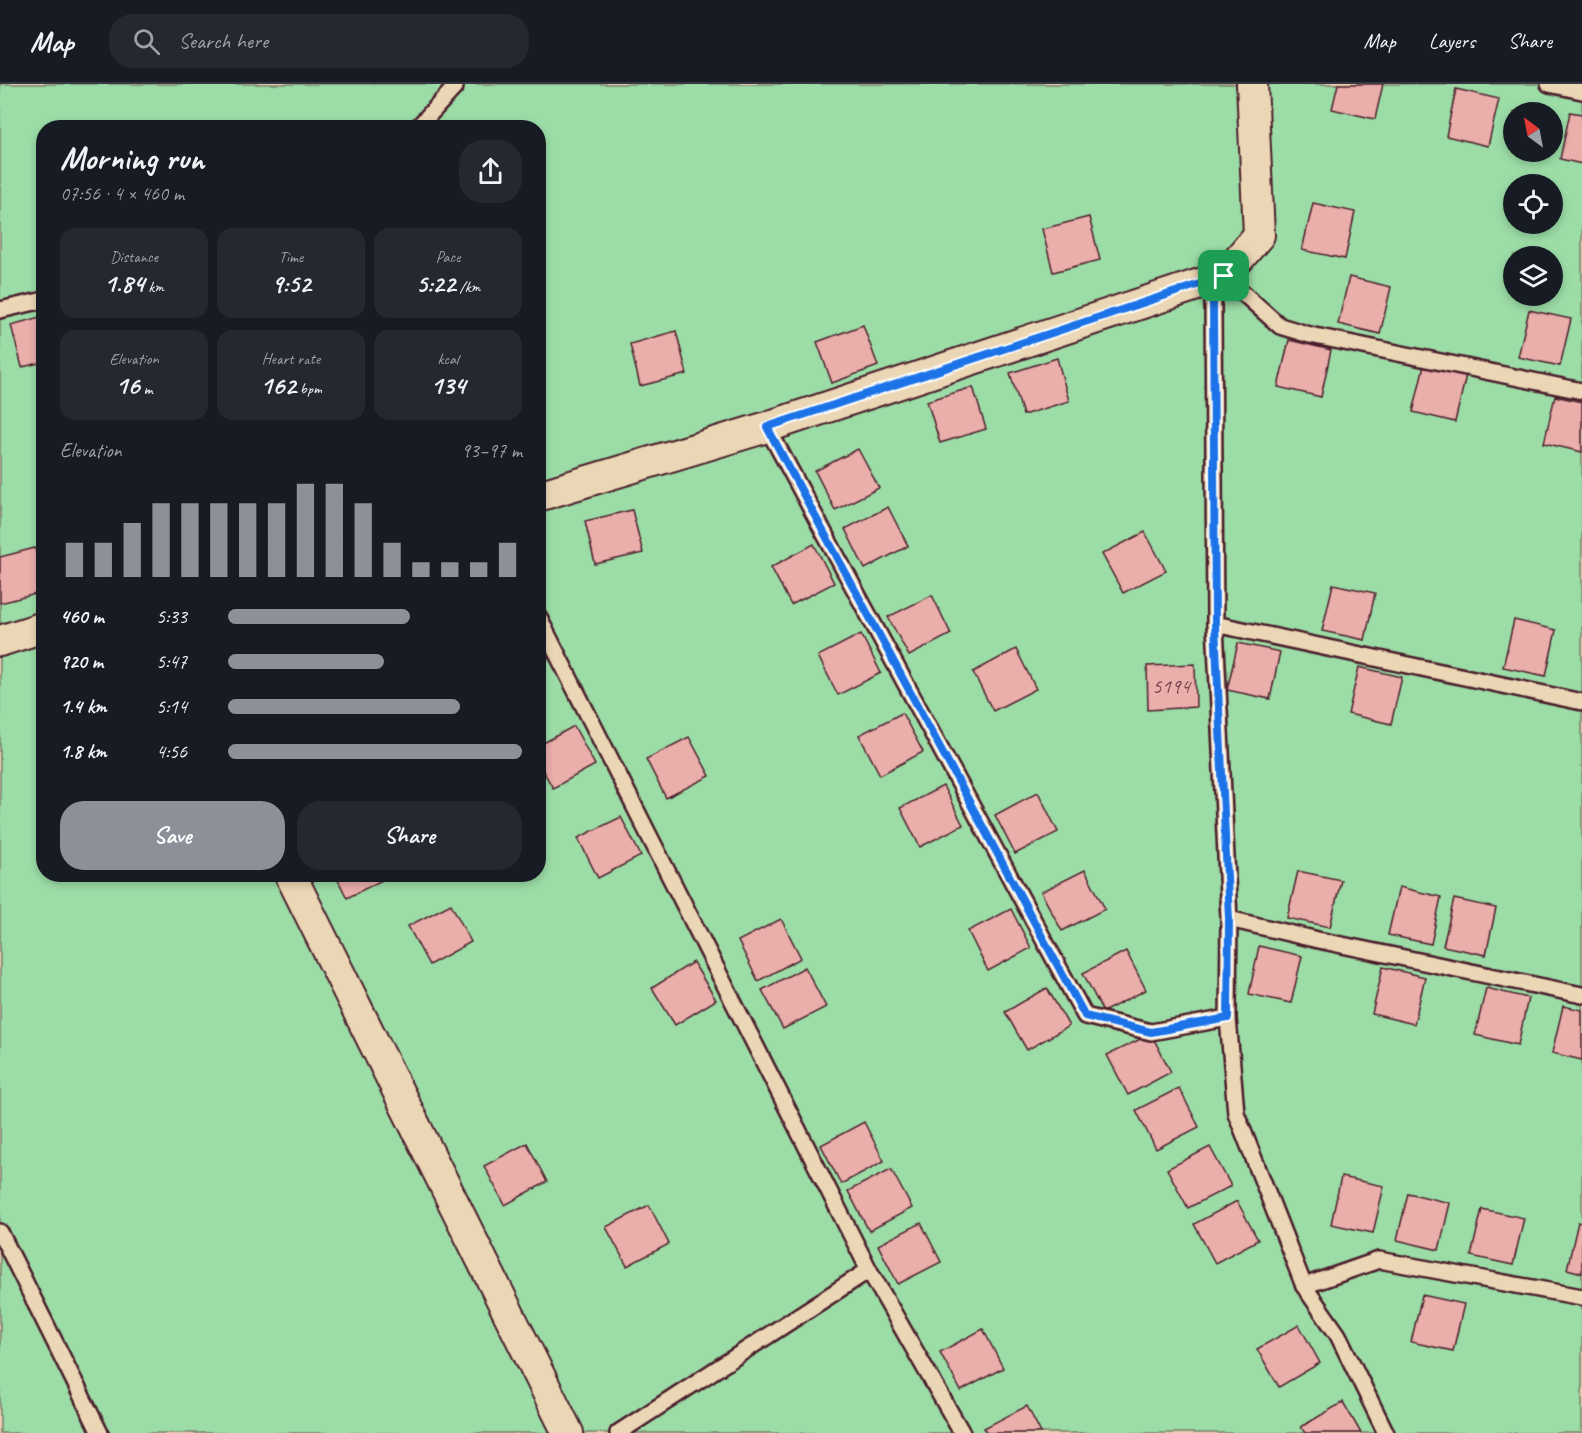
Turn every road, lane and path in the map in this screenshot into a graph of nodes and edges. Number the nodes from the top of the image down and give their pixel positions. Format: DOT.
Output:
graph roads {
  1 [pos="454,84"];
  2 [pos="1252,84"];
  3 [pos="1549,84"];
  4 [pos="1582,91"];
  5 [pos="424,120"];
  6 [pos="1224,276"];
  7 [pos="36,302"];
  8 [pos="0,310"];
  9 [pos="1582,391"];
  10 [pos="767,427"];
  11 [pos="546,494"];
  12 [pos="1215,624"];
  13 [pos="36,630"];
  14 [pos="546,632"];
  15 [pos="0,641"];
  16 [pos="1582,702"];
  17 [pos="294,882"];
  18 [pos="1229,919"];
  19 [pos="1582,995"];
  20 [pos="1228,1018"];
  21 [pos="0,1232"];
  22 [pos="868,1270"];
  23 [pos="1304,1286"];
  24 [pos="1582,1297"];
  25 [pos="99,1433"];
  26 [pos="568,1433"];
  27 [pos="618,1433"];
  28 [pos="962,1433"];
  29 [pos="1386,1433"];
  1 -- 5 [label="lane"];
  2 -- 6 [label="street"];
  3 -- 4 [label="lane"];
  6 -- 9 [label="lane"];
  6 -- 10 [label="street"];
  6 -- 12 [label="lane"];
  7 -- 8 [label="lane"];
  10 -- 11 [label="street"];
  10 -- 20 [label="lane"];
  12 -- 16 [label="lane"];
  12 -- 18 [label="lane"];
  13 -- 15 [label="street"];
  14 -- 22 [label="lane"];
  17 -- 26 [label="street"];
  18 -- 19 [label="lane"];
  18 -- 20 [label="lane"];
  20 -- 23 [label="lane"];
  21 -- 25 [label="lane"];
  22 -- 27 [label="lane"];
  22 -- 28 [label="lane"];
  23 -- 24 [label="lane"];
  23 -- 29 [label="lane"];
}
